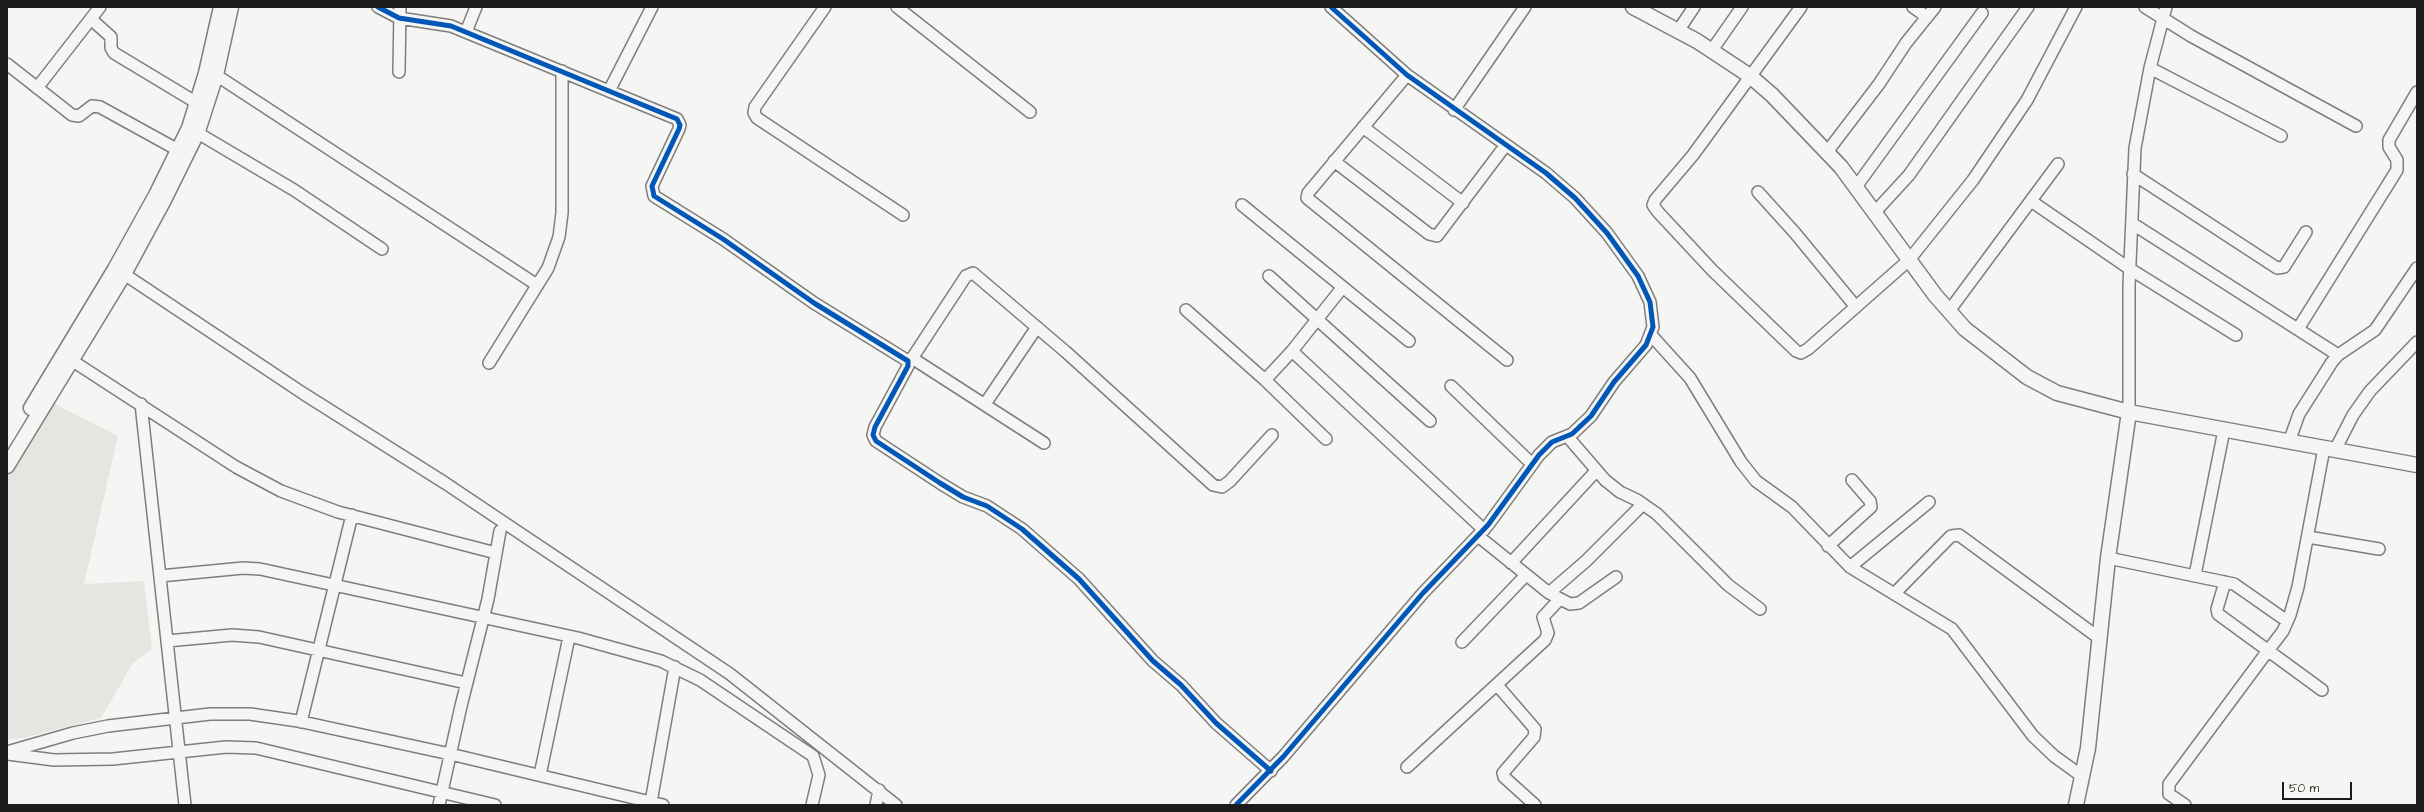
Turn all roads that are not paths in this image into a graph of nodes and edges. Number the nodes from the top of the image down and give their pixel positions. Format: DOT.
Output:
graph roads {
  1 [pos="100,7"];
  2 [pos="221,7"];
  3 [pos="231,7"];
  4 [pos="378,7"];
  5 [pos="476,7"];
  6 [pos="652,7"];
  7 [pos="825,7"];
  8 [pos="896,7"];
  9 [pos="1332,7"];
  10 [pos="1525,7"];
  11 [pos="1633,7"];
  12 [pos="1694,7"];
  13 [pos="1742,7"];
  14 [pos="1801,7"];
  15 [pos="1912,7"];
  16 [pos="1935,7"];
  17 [pos="2028,7"];
  18 [pos="2076,7"];
  19 [pos="2145,7"];
  20 [pos="2166,7"];
  21 [pos="400,12"];
  22 [pos="1982,13"];
  23 [pos="1927,17"];
  24 [pos="2164,18"];
  25 [pos="91,19"];
  26 [pos="1678,31"];
  27 [pos="466,32"];
  28 [pos="1712,50"];
  29 [pos="7,64"];
  30 [pos="2150,68"];
  31 [pos="562,71"];
  32 [pos="399,72"];
  33 [pos="1406,74"];
  34 [pos="216,75"];
  35 [pos="1750,76"];
  36 [pos="37,88"];
  37 [pos="610,91"];
  38 [pos="2417,92"];
  39 [pos="197,103"];
  40 [pos="1454,110"];
  41 [pos="1030,112"];
  42 [pos="2356,126"];
  43 [pos="1363,127"];
  44 [pos="193,130"];
  45 [pos="2281,136"];
  46 [pos="1505,146"];
  47 [pos="178,150"];
  48 [pos="1827,152"];
  49 [pos="1334,161"];
  50 [pos="2058,164"];
  51 [pos="2133,174"];
  52 [pos="1856,187"];
  53 [pos="1758,192"];
  54 [pos="2031,201"];
  55 [pos="1463,203"];
  56 [pos="1242,205"];
  57 [pos="1875,212"];
  58 [pos="902,215"];
  59 [pos="2132,224"];
  60 [pos="2306,232"];
  61 [pos="382,249"];
  62 [pos="1909,260"];
  63 [pos="2417,268"];
  64 [pos="2130,269"];
  65 [pos="124,274"];
  66 [pos="1269,276"];
  67 [pos="538,285"];
  68 [pos="1342,288"];
  69 [pos="1856,307"];
  70 [pos="1186,310"];
  71 [pos="1949,311"];
  72 [pos="1317,320"];
  73 [pos="1037,327"];
  74 [pos="2298,329"];
  75 [pos="1651,335"];
  76 [pos="2236,335"];
  77 [pos="1409,341"];
  78 [pos="2417,342"];
  79 [pos="1292,351"];
  80 [pos="2338,355"];
  81 [pos="68,357"];
  82 [pos="1507,360"];
  83 [pos="911,361"];
  84 [pos="489,362"];
  85 [pos="1265,380"];
  86 [pos="1451,386"];
  87 [pos="141,404"];
  88 [pos="985,404"];
  89 [pos="2129,412"];
  90 [pos="1430,420"];
  91 [pos="2224,430"];
  92 [pos="1272,435"];
  93 [pos="1567,436"];
  94 [pos="1326,439"];
  95 [pos="2289,442"];
  96 [pos="1044,443"];
  97 [pos="7,447"];
  98 [pos="2330,449"];
  99 [pos="1532,464"];
  100 [pos="2417,464"];
  101 [pos="7,466"];
  102 [pos="1596,471"];
  103 [pos="1852,480"];
  104 [pos="1929,502"];
  105 [pos="1643,504"];
  106 [pos="352,515"];
  107 [pos="500,531"];
  108 [pos="1481,533"];
  109 [pos="2308,536"];
  110 [pos="1828,546"];
  111 [pos="2379,549"];
  112 [pos="496,552"];
  113 [pos="2108,558"];
  114 [pos="1511,563"];
  115 [pos="1850,567"];
  116 [pos="1526,575"];
  117 [pos="2195,575"];
  118 [pos="160,576"];
  119 [pos="1616,577"];
  120 [pos="2225,582"];
  121 [pos="336,584"];
  122 [pos="1549,592"];
  123 [pos="1894,594"];
  124 [pos="1559,600"];
  125 [pos="1760,609"];
  126 [pos="483,618"];
  127 [pos="2287,621"];
  128 [pos="569,637"];
  129 [pos="2099,638"];
  130 [pos="167,641"];
  131 [pos="1462,642"];
  132 [pos="320,650"];
  133 [pos="2269,650"];
  134 [pos="675,667"];
  135 [pos="466,683"];
  136 [pos="1496,685"];
  137 [pos="2322,690"];
  138 [pos="175,718"];
  139 [pos="301,722"];
  140 [pos="179,752"];
  141 [pos="7,753"];
  142 [pos="450,754"];
  143 [pos="1407,767"];
  144 [pos="1271,771"];
  145 [pos="540,776"];
  146 [pos="2083,777"];
  147 [pos="879,790"];
  148 [pos="442,793"];
  149 [pos="651,802"];
  150 [pos="185,805"];
  151 [pos="439,805"];
  152 [pos="495,805"];
  153 [pos="663,805"];
  154 [pos="812,805"];
  155 [pos="876,805"];
  156 [pos="896,805"];
  157 [pos="1236,805"];
  158 [pos="1535,805"];
  159 [pos="2076,805"];
  160 [pos="2185,805"];
  1 -- 25 [label="street"];
  2 -- 39 [label="street"];
  3 -- 34 [label="street"];
  4 -- 21 [label="street"];
  5 -- 27 [label="street"];
  6 -- 37 [label="street"];
  7 -- 58 [label="street"];
  8 -- 41 [label="street"];
  9 -- 33 [label="street"];
  10 -- 40 [label="street"];
  11 -- 26 [label="street"];
  12 -- 26 [label="street"];
  13 -- 28 [label="street"];
  14 -- 35 [label="street"];
  15 -- 23 [label="street"];
  16 -- 23 [label="street"];
  17 -- 57 [label="street"];
  18 -- 62 [label="street"];
  19 -- 24 [label="street"];
  20 -- 24 [label="street"];
  21 -- 27 [label="street"];
  21 -- 32 [label="street"];
  22 -- 52 [label="street"];
  23 -- 48 [label="street"];
  24 -- 30 [label="street"];
  24 -- 42 [label="street"];
  25 -- 36 [label="street"];
  25 -- 39 [label="street"];
  26 -- 28 [label="street"];
  27 -- 31 [label="street"];
  28 -- 35 [label="street"];
  29 -- 36 [label="street"];
  30 -- 45 [label="street"];
  30 -- 51 [label="street"];
  31 -- 37 [label="street"];
  31 -- 67 [label="street"];
  33 -- 40 [label="street"];
  33 -- 43 [label="street"];
  34 -- 44 [label="street"];
  34 -- 67 [label="street"];
  35 -- 48 [label="street"];
  35 -- 69 [label="street"];
  36 -- 47 [label="street"];
  37 -- 83 [label="street"];
  38 -- 74 [label="street"];
  39 -- 44 [label="street"];
  40 -- 46 [label="street"];
  43 -- 49 [label="street"];
  43 -- 55 [label="street"];
  44 -- 47 [label="street"];
  44 -- 61 [label="street"];
  44 -- 65 [label="street"];
  46 -- 55 [label="street"];
  46 -- 75 [label="street"];
  47 -- 81 [label="street"];
  48 -- 52 [label="street"];
  49 -- 55 [label="street"];
  49 -- 82 [label="street"];
  50 -- 54 [label="street"];
  51 -- 59 [label="street"];
  51 -- 60 [label="street"];
  52 -- 57 [label="street"];
  53 -- 69 [label="street"];
  54 -- 64 [label="street"];
  54 -- 71 [label="street"];
  56 -- 68 [label="street"];
  57 -- 62 [label="street"];
  59 -- 64 [label="street"];
  59 -- 74 [label="street"];
  62 -- 69 [label="street"];
  62 -- 71 [label="street"];
  63 -- 80 [label="street"];
  64 -- 76 [label="street"];
  64 -- 89 [label="street"];
  65 -- 81 [label="street"];
  65 -- 147 [label="street"];
  66 -- 72 [label="street"];
  67 -- 84 [label="street"];
  68 -- 72 [label="street"];
  68 -- 77 [label="street"];
  70 -- 85 [label="street"];
  71 -- 89 [label="street"];
  72 -- 79 [label="street"];
  72 -- 90 [label="street"];
  73 -- 83 [label="street"];
  73 -- 88 [label="street"];
  73 -- 92 [label="street"];
  74 -- 80 [label="street"];
  75 -- 93 [label="street"];
  75 -- 110 [label="street"];
  78 -- 98 [label="street"];
  79 -- 85 [label="street"];
  79 -- 108 [label="street"];
  80 -- 95 [label="street"];
  81 -- 87 [label="street"];
  81 -- 97 [label="street"];
  81 -- 101 [label="street"];
  83 -- 88 [label="street"];
  83 -- 144 [label="street"];
  85 -- 94 [label="street"];
  86 -- 99 [label="street"];
  87 -- 106 [label="street"];
  87 -- 118 [label="street"];
  88 -- 96 [label="street"];
  89 -- 91 [label="street"];
  89 -- 113 [label="street"];
  91 -- 95 [label="street"];
  91 -- 117 [label="street"];
  93 -- 99 [label="street"];
  93 -- 102 [label="street"];
  95 -- 98 [label="street"];
  98 -- 100 [label="street"];
  98 -- 109 [label="street"];
  99 -- 108 [label="street"];
  102 -- 105 [label="street"];
  102 -- 114 [label="street"];
  103 -- 110 [label="street"];
  104 -- 115 [label="street"];
  105 -- 122 [label="street"];
  105 -- 125 [label="street"];
  106 -- 112 [label="street"];
  106 -- 121 [label="street"];
  107 -- 112 [label="street"];
  108 -- 114 [label="street"];
  108 -- 144 [label="street"];
  109 -- 111 [label="street"];
  109 -- 127 [label="street"];
  110 -- 115 [label="street"];
  112 -- 126 [label="street"];
  113 -- 117 [label="street"];
  113 -- 129 [label="street"];
  114 -- 116 [label="street"];
  115 -- 123 [label="street"];
  116 -- 122 [label="street"];
  116 -- 131 [label="street"];
  117 -- 120 [label="street"];
  118 -- 121 [label="street"];
  118 -- 130 [label="street"];
  119 -- 124 [label="street"];
  120 -- 127 [label="street"];
  120 -- 133 [label="street"];
  121 -- 126 [label="street"];
  121 -- 132 [label="street"];
  122 -- 124 [label="street"];
  123 -- 129 [label="street"];
  123 -- 146 [label="street"];
  124 -- 136 [label="street"];
  126 -- 128 [label="street"];
  126 -- 135 [label="street"];
  127 -- 133 [label="street"];
  128 -- 134 [label="street"];
  128 -- 145 [label="street"];
  129 -- 146 [label="street"];
  130 -- 132 [label="street"];
  130 -- 138 [label="street"];
  132 -- 135 [label="street"];
  132 -- 139 [label="street"];
  133 -- 137 [label="street"];
  133 -- 160 [label="street"];
  134 -- 149 [label="street"];
  134 -- 154 [label="street"];
  135 -- 142 [label="street"];
  136 -- 143 [label="street"];
  136 -- 158 [label="street"];
  138 -- 139 [label="street"];
  138 -- 140 [label="street"];
  138 -- 141 [label="street"];
  139 -- 142 [label="street"];
  140 -- 141 [label="street"];
  140 -- 148 [label="street"];
  140 -- 150 [label="street"];
  142 -- 145 [label="street"];
  142 -- 148 [label="street"];
  144 -- 157 [label="street"];
  145 -- 149 [label="street"];
  146 -- 159 [label="street"];
  147 -- 155 [label="street"];
  147 -- 156 [label="street"];
  148 -- 151 [label="street"];
  148 -- 152 [label="street"];
  149 -- 153 [label="street"];
}
